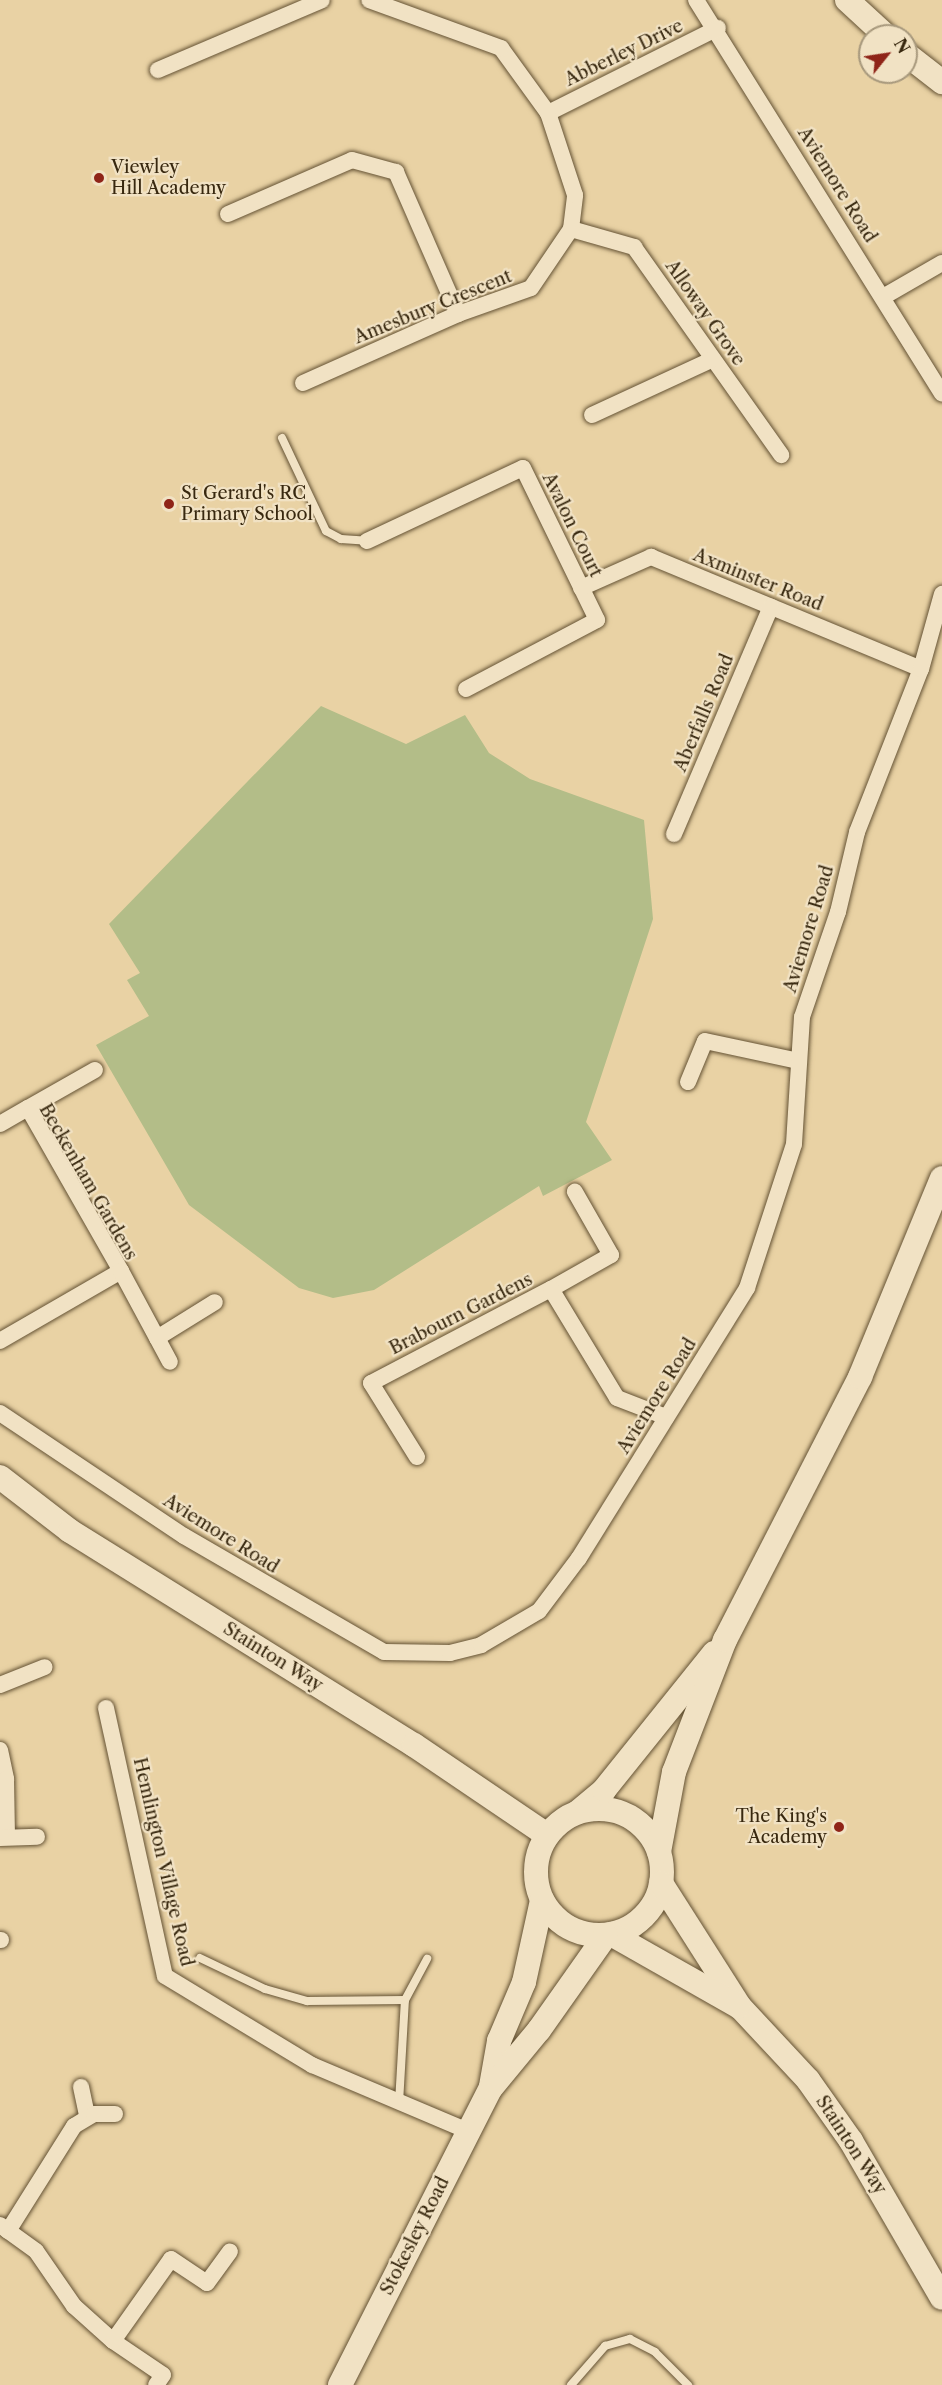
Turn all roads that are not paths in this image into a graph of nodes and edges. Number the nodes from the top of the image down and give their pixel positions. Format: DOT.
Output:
graph roads {
  1 [pos="322,0"];
  2 [pos="369,0"];
  3 [pos="696,0"];
  4 [pos="847,0"];
  5 [pos="873,24"];
  6 [pos="718,28"];
  7 [pos="918,63"];
  8 [pos="158,70"];
  9 [pos="942,82"];
  10 [pos="548,113"];
  11 [pos="228,214"];
  12 [pos="571,229"];
  13 [pos="942,263"];
  14 [pos="883,297"];
  15 [pos="458,314"];
  16 [pos="713,359"];
  17 [pos="303,383"];
  18 [pos="942,394"];
  19 [pos="592,415"];
  20 [pos="282,438"];
  21 [pos="781,455"];
  22 [pos="367,541"];
  23 [pos="581,588"];
  24 [pos="942,594"];
  25 [pos="771,607"];
  26 [pos="921,669"];
  27 [pos="466,689"];
  28 [pos="674,834"];
  29 [pos="798,1061"];
  30 [pos="95,1070"];
  31 [pos="688,1082"];
  32 [pos="28,1108"];
  33 [pos="0,1124"];
  34 [pos="942,1178"];
  35 [pos="575,1192"];
  36 [pos="122,1271"];
  37 [pos="551,1289"];
  38 [pos="215,1302"];
  39 [pos="157,1338"];
  40 [pos="0,1341"];
  41 [pos="170,1362"];
  42 [pos="0,1413"];
  43 [pos="666,1417"];
  44 [pos="417,1457"];
  45 [pos="0,1477"];
  46 [pos="725,1640"];
  47 [pos="45,1667"];
  48 [pos="0,1685"];
  49 [pos="106,1708"];
  50 [pos="0,1750"];
  51 [pos="578,1812"];
  52 [pos="548,1835"];
  53 [pos="4,1837"];
  54 [pos="37,1838"];
  55 [pos="659,1852"];
  56 [pos="661,1884"];
  57 [pos="542,1900"];
  58 [pos="609,1935"];
  59 [pos="200,1958"];
  60 [pos="427,1959"];
  61 [pos="405,2000"];
  62 [pos="740,2007"];
  63 [pos="81,2087"];
  64 [pos="491,2088"];
  65 [pos="399,2104"];
  66 [pos="115,2114"];
  67 [pos="87,2116"];
  68 [pos="468,2131"];
  69 [pos="4,2228"];
  70 [pos="231,2251"];
  71 [pos="942,2298"];
  72 [pos="113,2341"];
  73 [pos="159,2380"];
  74 [pos="340,2385"];
  75 [pos="571,2385"];
  76 [pos="688,2385"];
  1 -- 8 [label="street"];
  2 -- 10 [label="street, Amesbury Crescent"];
  3 -- 6 [label="street, Aviemore Road"];
  4 -- 5 [label="main road"];
  6 -- 10 [label="street, Abberley Drive"];
  6 -- 14 [label="street, Aviemore Road"];
  7 -- 9 [label="main road"];
  10 -- 12 [label="street, Amesbury Crescent"];
  11 -- 15 [label="street"];
  12 -- 15 [label="street, Amesbury Crescent"];
  12 -- 16 [label="street, Alloway Grove"];
  13 -- 14 [label="street"];
  14 -- 18 [label="street, Aviemore Road"];
  15 -- 17 [label="street, Amesbury Crescent"];
  16 -- 19 [label="street"];
  16 -- 21 [label="street, Alloway Grove"];
  20 -- 22 [label="lane"];
  22 -- 23 [label="street, Avalon Court"];
  23 -- 25 [label="street, Axminster Road"];
  23 -- 27 [label="street, Avalon Court"];
  24 -- 26 [label="street, Aviemore Road"];
  25 -- 26 [label="street, Axminster Road"];
  25 -- 28 [label="street, Aberfalls Road"];
  26 -- 29 [label="street, Aviemore Road"];
  29 -- 31 [label="street"];
  29 -- 43 [label="street, Aviemore Road"];
  30 -- 32 [label="street"];
  32 -- 33 [label="street, Beckenham Gardens"];
  32 -- 36 [label="street, Beckenham Gardens"];
  34 -- 46 [label="main road"];
  35 -- 37 [label="street"];
  36 -- 39 [label="street"];
  36 -- 40 [label="street, Beckenham Gardens"];
  37 -- 43 [label="street, Brabourn Gardens"];
  37 -- 44 [label="street, Brabourn Gardens"];
  38 -- 39 [label="street"];
  39 -- 41 [label="street"];
  42 -- 43 [label="street, Aviemore Road"];
  45 -- 52 [label="main road, Stainton Way"];
  46 -- 51 [label="main road"];
  46 -- 55 [label="main road"];
  47 -- 48 [label="street"];
  49 -- 65 [label="street, Hemlington Village Road"];
  50 -- 53 [label="street"];
  51 -- 52 [label="main road"];
  51 -- 55 [label="main road"];
  52 -- 57 [label="main road"];
  53 -- 54 [label="street"];
  55 -- 56 [label="main road"];
  56 -- 58 [label="main road"];
  56 -- 62 [label="main road, Stainton Way"];
  57 -- 58 [label="main road"];
  57 -- 64 [label="main road"];
  58 -- 62 [label="main road, Stainton Way"];
  58 -- 64 [label="main road"];
  59 -- 61 [label="lane"];
  60 -- 61 [label="lane"];
  61 -- 65 [label="lane"];
  62 -- 71 [label="main road, Stainton Way"];
  63 -- 67 [label="street"];
  64 -- 68 [label="main road, Stokesley Road"];
  65 -- 68 [label="street, Hemlington Village Road"];
  66 -- 67 [label="street"];
  67 -- 69 [label="street"];
  68 -- 74 [label="main road, Stokesley Road"];
  69 -- 72 [label="street"];
  70 -- 72 [label="street"];
  72 -- 73 [label="street"];
  75 -- 76 [label="lane"];
}
